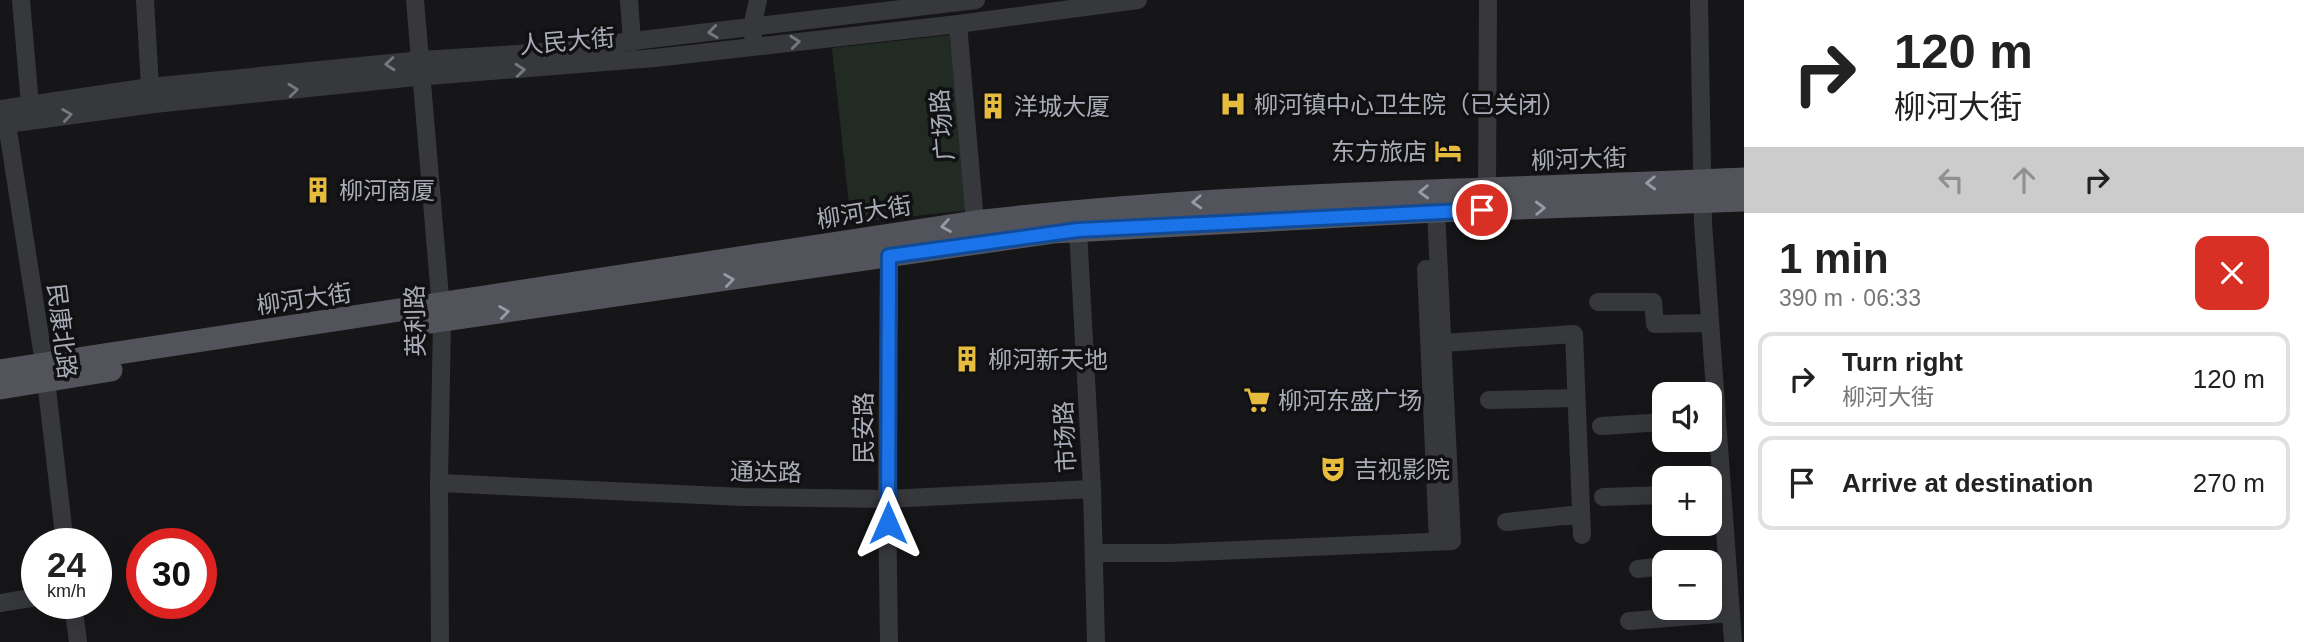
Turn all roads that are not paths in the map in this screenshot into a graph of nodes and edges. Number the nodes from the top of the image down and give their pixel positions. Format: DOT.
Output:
graph roads {
  1 [pos="22,0"];
  2 [pos="145,0"];
  3 [pos="415,0"];
  4 [pos="629,0"];
  5 [pos="758,0"];
  6 [pos="974,0"];
  7 [pos="1138,0"];
  8 [pos="1488,0"];
  9 [pos="1699,0"];
  10 [pos="966,23"];
  11 [pos="752,27"];
  12 [pos="632,42"];
  13 [pos="754,47"];
  14 [pos="421,69"];
  15 [pos="150,87"];
  16 [pos="30,105"];
  17 [pos="2,120"];
  18 [pos="1744,179"];
  19 [pos="1487,189"];
  20 [pos="1703,191"];
  21 [pos="1744,200"];
  22 [pos="1430,212"];
  23 [pos="975,222"];
  24 [pos="1078,230"];
  25 [pos="889,256"];
  26 [pos="1598,302"];
  27 [pos="441,313"];
  28 [pos="1710,323"];
  29 [pos="1443,343"];
  30 [pos="0,371"];
  31 [pos="44,372"];
  32 [pos="1712,382"];
  33 [pos="0,388"];
  34 [pos="1576,398"];
  35 [pos="1489,400"];
  36 [pos="1652,423"];
  37 [pos="1601,426"];
  38 [pos="439,483"];
  39 [pos="1092,489"];
  40 [pos="1652,495"];
  41 [pos="1603,497"];
  42 [pos="887,499"];
  43 [pos="1581,514"];
  44 [pos="1506,522"];
  45 [pos="63,528"];
  46 [pos="1722,529"];
  47 [pos="1582,535"];
  48 [pos="1445,541"];
  49 [pos="1094,553"];
  50 [pos="1727,559"];
  51 [pos="1722,560"];
  52 [pos="1652,567"];
  53 [pos="1638,569"];
  54 [pos="21,600"];
  55 [pos="0,603"];
  56 [pos="1731,613"];
  57 [pos="75,619"];
  58 [pos="1629,621"];
  59 [pos="78,642"];
  60 [pos="440,642"];
  61 [pos="889,642"];
  62 [pos="1096,642"];
  63 [pos="1732,642"];
  1 -- 16 [label="street"];
  2 -- 15 [label="street"];
  3 -- 14 [label="street, 英利路"];
  4 -- 12 [label="street"];
  5 -- 11 [label="street"];
  6 -- 10 [label="street, 广场路"];
  6 -- 11 [label="street, 人民大街"];
  7 -- 10 [label="street, 人民大街"];
  8 -- 19 [label="street"];
  9 -- 20 [label="street"];
  13 -- 10 [label="street, 人民大街, one-way"];
  10 -- 23 [label="street, 广场路"];
  11 -- 12 [label="street, 人民大街, one-way"];
  11 -- 13 [label="street"];
  12 -- 14 [label="street, 人民大街"];
  14 -- 13 [label="street, 人民大街, one-way"];
  14 -- 15 [label="street, 人民大街, one-way"];
  17 -- 14 [label="street, 人民大街, one-way"];
  14 -- 27 [label="street, 英利路"];
  15 -- 16 [label="street, 人民大街"];
  16 -- 17 [label="street, 人民大街"];
  17 -- 31 [label="street, 民康北路"];
  18 -- 20 [label="main road, 柳河大街"];
  20 -- 19 [label="main road, 柳河大街, one-way"];
  19 -- 23 [label="main road, 柳河大街, one-way"];
  20 -- 21 [label="main road, 柳河大街"];
  22 -- 20 [label="main road, 柳河大街, one-way"];
  20 -- 28 [label="street"];
  22 -- 24 [label="main road, 柳河大街"];
  22 -- 29 [label="street"];
  22 -- 48 [label="street"];
  23 -- 27 [label="main road, 柳河大街, one-way"];
  24 -- 25 [label="main road, 柳河大街"];
  24 -- 39 [label="street, 市场路"];
  27 -- 25 [label="main road, 柳河大街, one-way"];
  25 -- 42 [label="street, 民安路"];
  26 -- 28 [label="street"];
  27 -- 31 [label="main road, 柳河大街"];
  27 -- 38 [label="street, 英利路"];
  28 -- 32 [label="street"];
  29 -- 34 [label="street"];
  29 -- 48 [label="street"];
  30 -- 31 [label="main road, 柳河大街"];
  31 -- 33 [label="main road, 柳河大街"];
  31 -- 45 [label="street, 民康北路"];
  34 -- 35 [label="street"];
  34 -- 43 [label="street"];
  36 -- 37 [label="street"];
  38 -- 42 [label="street, 通达路"];
  38 -- 60 [label="street, 英利路"];
  39 -- 42 [label="street, 通达路"];
  39 -- 49 [label="street, 市场路"];
  40 -- 41 [label="street"];
  42 -- 61 [label="street, 民安路"];
  43 -- 44 [label="street"];
  43 -- 47 [label="street"];
  46 -- 50 [label="street"];
  48 -- 49 [label="street"];
  49 -- 62 [label="street, 市场路"];
  50 -- 51 [label="street"];
  50 -- 56 [label="street"];
  52 -- 53 [label="street"];
  54 -- 55 [label="street"];
  56 -- 58 [label="street"];
  56 -- 63 [label="street"];
  57 -- 59 [label="street"];
}
